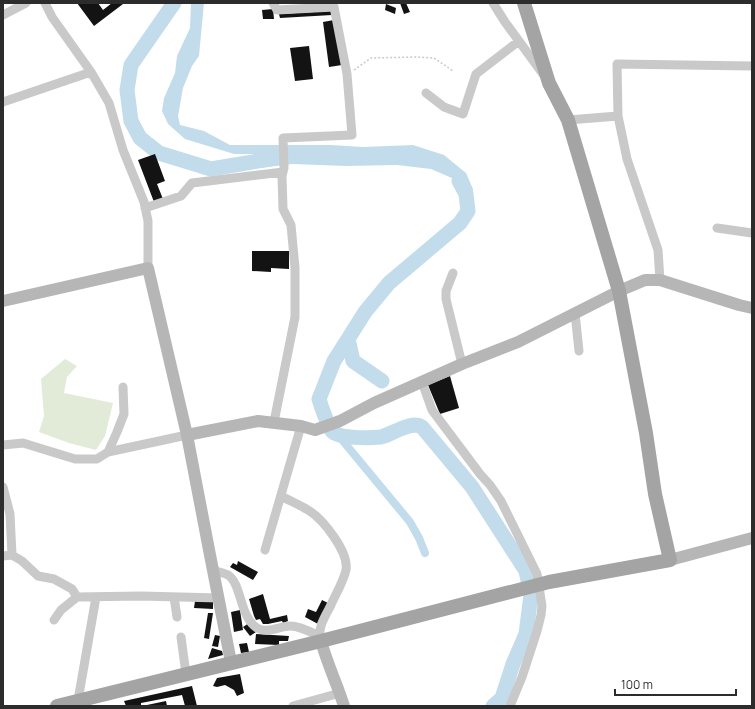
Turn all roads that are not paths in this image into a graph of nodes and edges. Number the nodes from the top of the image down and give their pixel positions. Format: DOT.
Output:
graph roads {
  1 [pos="26,3"];
  2 [pos="45,3"];
  3 [pos="273,3"];
  4 [pos="493,3"];
  5 [pos="524,3"];
  6 [pos="3,15"];
  7 [pos="519,41"];
  8 [pos="752,66"];
  9 [pos="91,72"];
  10 [pos="549,83"];
  11 [pos="426,93"];
  12 [pos="3,102"];
  13 [pos="618,116"];
  14 [pos="568,120"];
  15 [pos="284,170"];
  16 [pos="145,208"];
  17 [pos="717,228"];
  18 [pos="752,234"];
  19 [pos="148,268"];
  20 [pos="454,273"];
  21 [pos="660,280"];
  22 [pos="619,291"];
  23 [pos="3,301"];
  24 [pos="752,308"];
  25 [pos="575,313"];
  26 [pos="579,351"];
  27 [pos="462,364"];
  28 [pos="422,382"];
  29 [pos="123,387"];
  30 [pos="274,422"];
  31 [pos="301,426"];
  32 [pos="187,435"];
  33 [pos="3,445"];
  34 [pos="108,452"];
  35 [pos="3,487"];
  36 [pos="281,496"];
  37 [pos="752,538"];
  38 [pos="265,550"];
  39 [pos="7,556"];
  40 [pos="670,560"];
  41 [pos="213,570"];
  42 [pos="77,597"];
  43 [pos="96,597"];
  44 [pos="174,597"];
  45 [pos="219,598"];
  46 [pos="178,617"];
  47 [pos="54,620"];
  48 [pos="181,637"];
  49 [pos="320,639"];
  50 [pos="231,662"];
  51 [pos="186,674"];
  52 [pos="340,693"];
  53 [pos="77,703"];
  54 [pos="57,706"];
  55 [pos="293,706"];
  56 [pos="344,706"];
  57 [pos="510,706"];
  1 -- 6 [label="street"];
  2 -- 9 [label="street"];
  3 -- 15 [label="street"];
  4 -- 7 [label="street"];
  5 -- 10 [label="main road"];
  7 -- 10 [label="street"];
  7 -- 11 [label="street"];
  8 -- 13 [label="street"];
  9 -- 12 [label="street"];
  9 -- 16 [label="street"];
  10 -- 14 [label="main road"];
  13 -- 14 [label="street"];
  13 -- 21 [label="street"];
  14 -- 22 [label="main road"];
  15 -- 16 [label="street"];
  15 -- 30 [label="street"];
  16 -- 19 [label="street"];
  17 -- 18 [label="street"];
  19 -- 23 [label="street"];
  19 -- 32 [label="street"];
  20 -- 27 [label="street"];
  21 -- 22 [label="street"];
  21 -- 24 [label="street"];
  22 -- 25 [label="street"];
  22 -- 40 [label="main road"];
  25 -- 26 [label="street"];
  25 -- 27 [label="street"];
  27 -- 28 [label="street"];
  28 -- 31 [label="street"];
  28 -- 57 [label="street"];
  29 -- 34 [label="street"];
  30 -- 31 [label="street"];
  30 -- 32 [label="street"];
  31 -- 36 [label="street"];
  32 -- 34 [label="street"];
  32 -- 41 [label="street"];
  33 -- 34 [label="street"];
  35 -- 39 [label="street"];
  36 -- 38 [label="street"];
  36 -- 49 [label="street"];
  37 -- 40 [label="street"];
  39 -- 42 [label="street"];
  40 -- 49 [label="main road"];
  41 -- 45 [label="street"];
  41 -- 49 [label="street"];
  42 -- 43 [label="street"];
  42 -- 47 [label="street"];
  43 -- 44 [label="street"];
  43 -- 53 [label="street"];
  44 -- 45 [label="street"];
  44 -- 46 [label="street"];
  45 -- 50 [label="street"];
  48 -- 51 [label="street"];
  49 -- 50 [label="main road"];
  49 -- 52 [label="street"];
  50 -- 51 [label="main road"];
  51 -- 53 [label="main road"];
  52 -- 55 [label="street"];
  52 -- 56 [label="street"];
  53 -- 54 [label="main road"];
}
